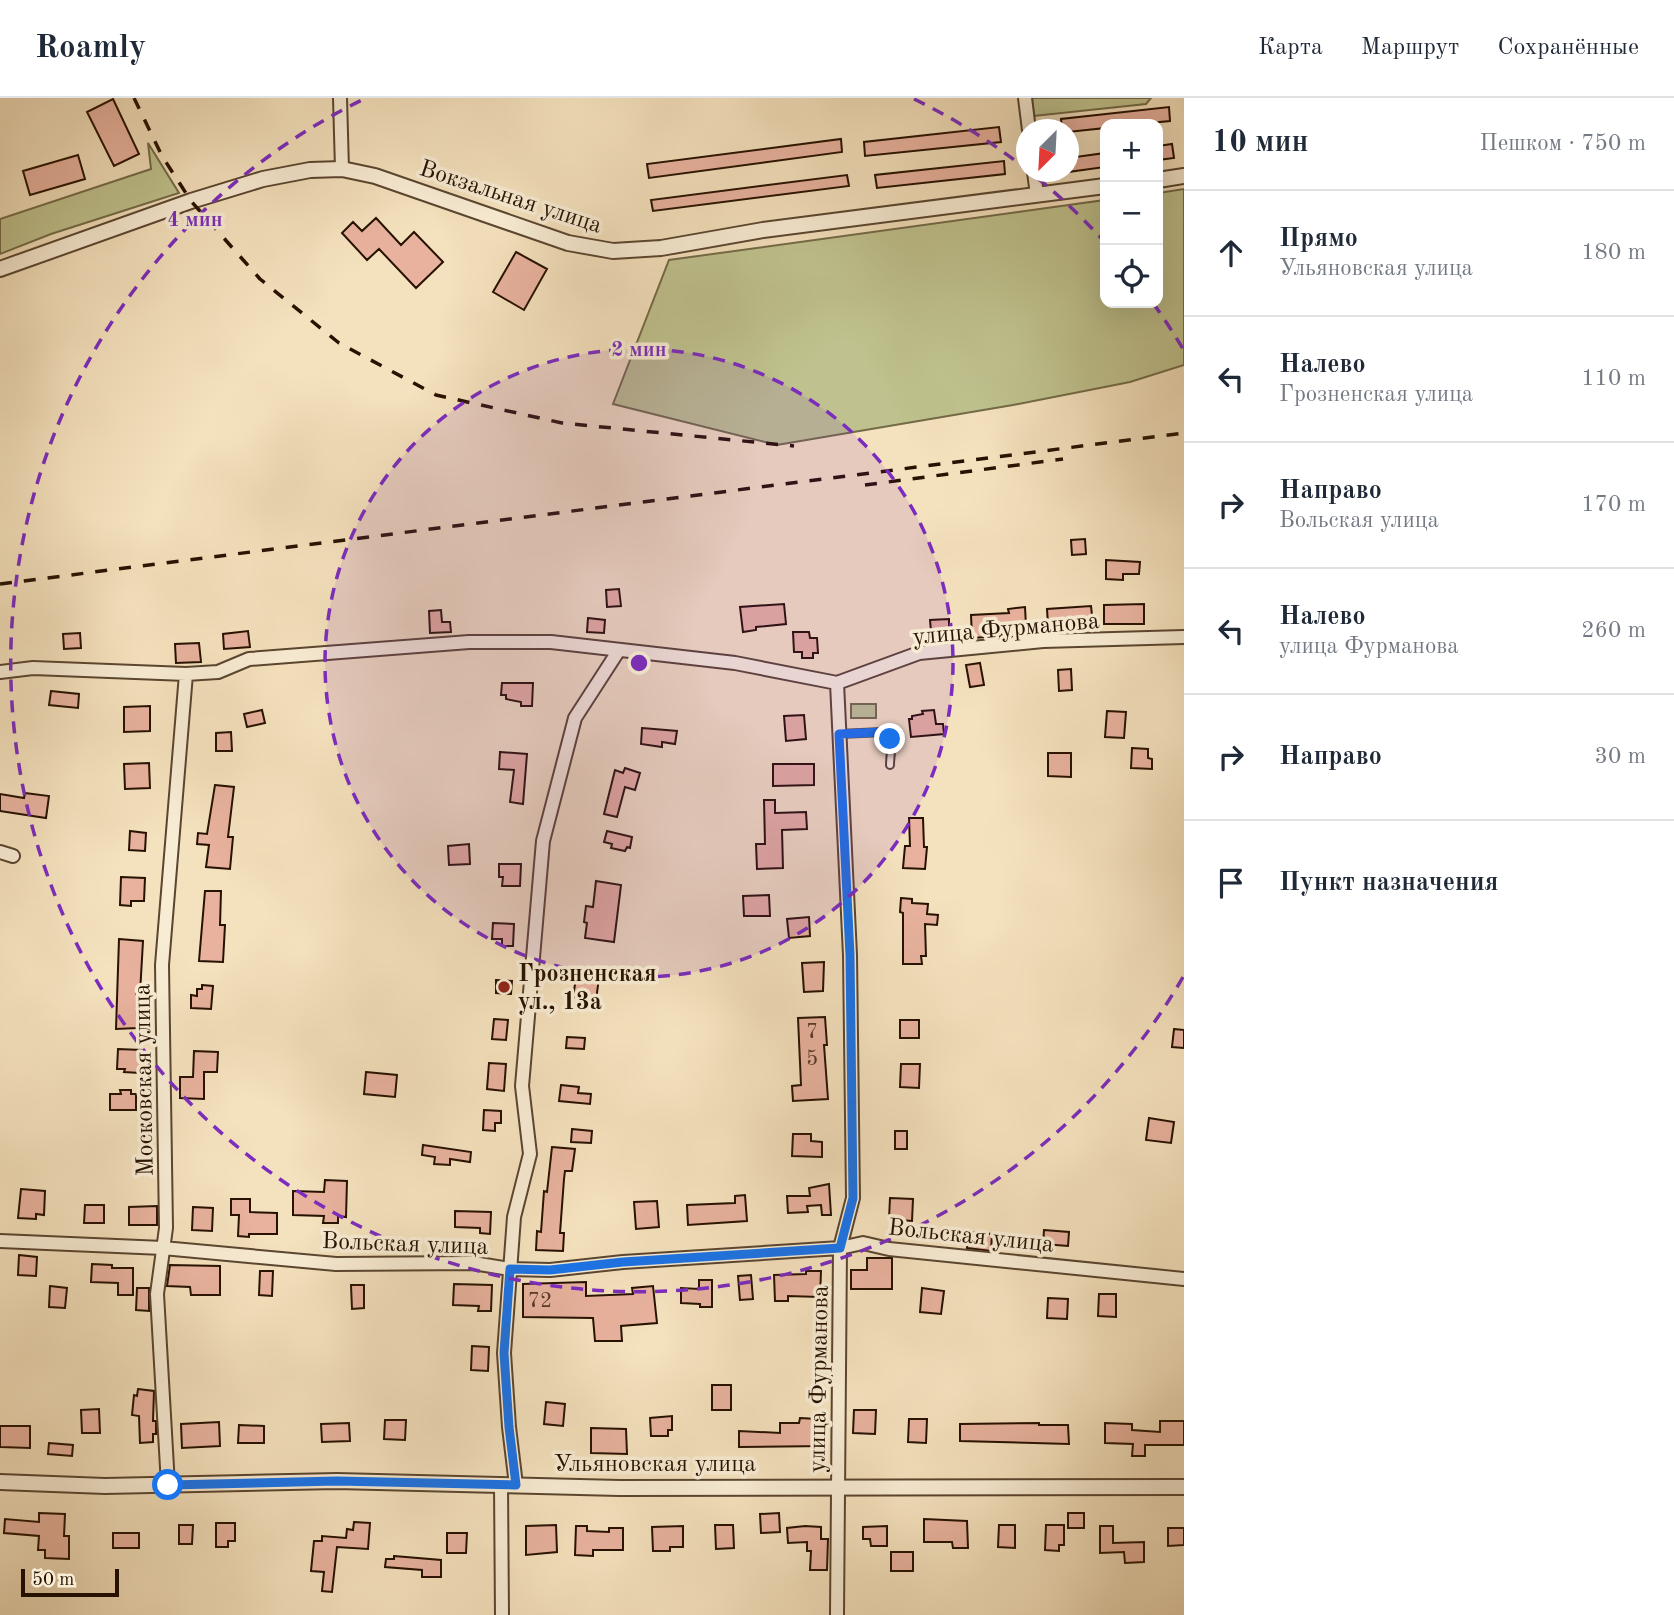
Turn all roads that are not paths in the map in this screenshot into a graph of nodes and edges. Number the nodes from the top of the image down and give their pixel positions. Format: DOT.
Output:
graph roads {
  1 [pos="340,98"];
  2 [pos="1025,98"];
  3 [pos="1028,119"];
  4 [pos="342,169"];
  5 [pos="1184,176"];
  6 [pos="1163,179"];
  7 [pos="1035,182"];
  8 [pos="1100,187"];
  9 [pos="1037,195"];
  10 [pos="0,269"];
  11 [pos="1184,637"];
  12 [pos="618,650"];
  13 [pos="0,672"];
  14 [pos="186,674"];
  15 [pos="837,683"];
  16 [pos="839,734"];
  17 [pos="890,765"];
  18 [pos="0,852"];
  19 [pos="13,856"];
  20 [pos="0,1241"];
  21 [pos="163,1248"];
  22 [pos="840,1248"];
  23 [pos="510,1269"];
  24 [pos="1184,1279"];
  25 [pos="0,1482"];
  26 [pos="168,1485"];
  27 [pos="501,1485"];
  28 [pos="516,1485"];
  29 [pos="837,1486"];
  30 [pos="1184,1487"];
  31 [pos="502,1615"];
  32 [pos="837,1615"];
  1 -- 4 [label="street"];
  2 -- 3 [label="street"];
  4 -- 9 [label="street, Вокзальная улица"];
  4 -- 10 [label="street, Вокзальная улица"];
  5 -- 6 [label="street"];
  7 -- 9 [label="street"];
  8 -- 9 [label="street, Вокзальная улица"];
  11 -- 15 [label="street, улица Фурманова"];
  12 -- 14 [label="street"];
  12 -- 15 [label="street"];
  12 -- 23 [label="street"];
  13 -- 14 [label="street"];
  14 -- 21 [label="street, Московская улица"];
  15 -- 16 [label="street, улица Фурманова"];
  16 -- 17 [label="lane"];
  16 -- 22 [label="street, улица Фурманова"];
  18 -- 19 [label="street"];
  20 -- 21 [label="street, Вольская улица"];
  21 -- 23 [label="street, Вольская улица"];
  21 -- 26 [label="street, Московская улица"];
  22 -- 23 [label="street, Вольская улица"];
  22 -- 24 [label="street, Вольская улица"];
  22 -- 29 [label="street, улица Фурманова"];
  23 -- 28 [label="street"];
  25 -- 26 [label="street, Ульяновская улица"];
  26 -- 27 [label="street, Ульяновская улица"];
  27 -- 28 [label="street, Ульяновская улица"];
  27 -- 31 [label="street"];
  28 -- 29 [label="street, Ульяновская улица"];
  29 -- 30 [label="street, Ульяновская улица"];
  29 -- 32 [label="street, улица Фурманова"];
}
